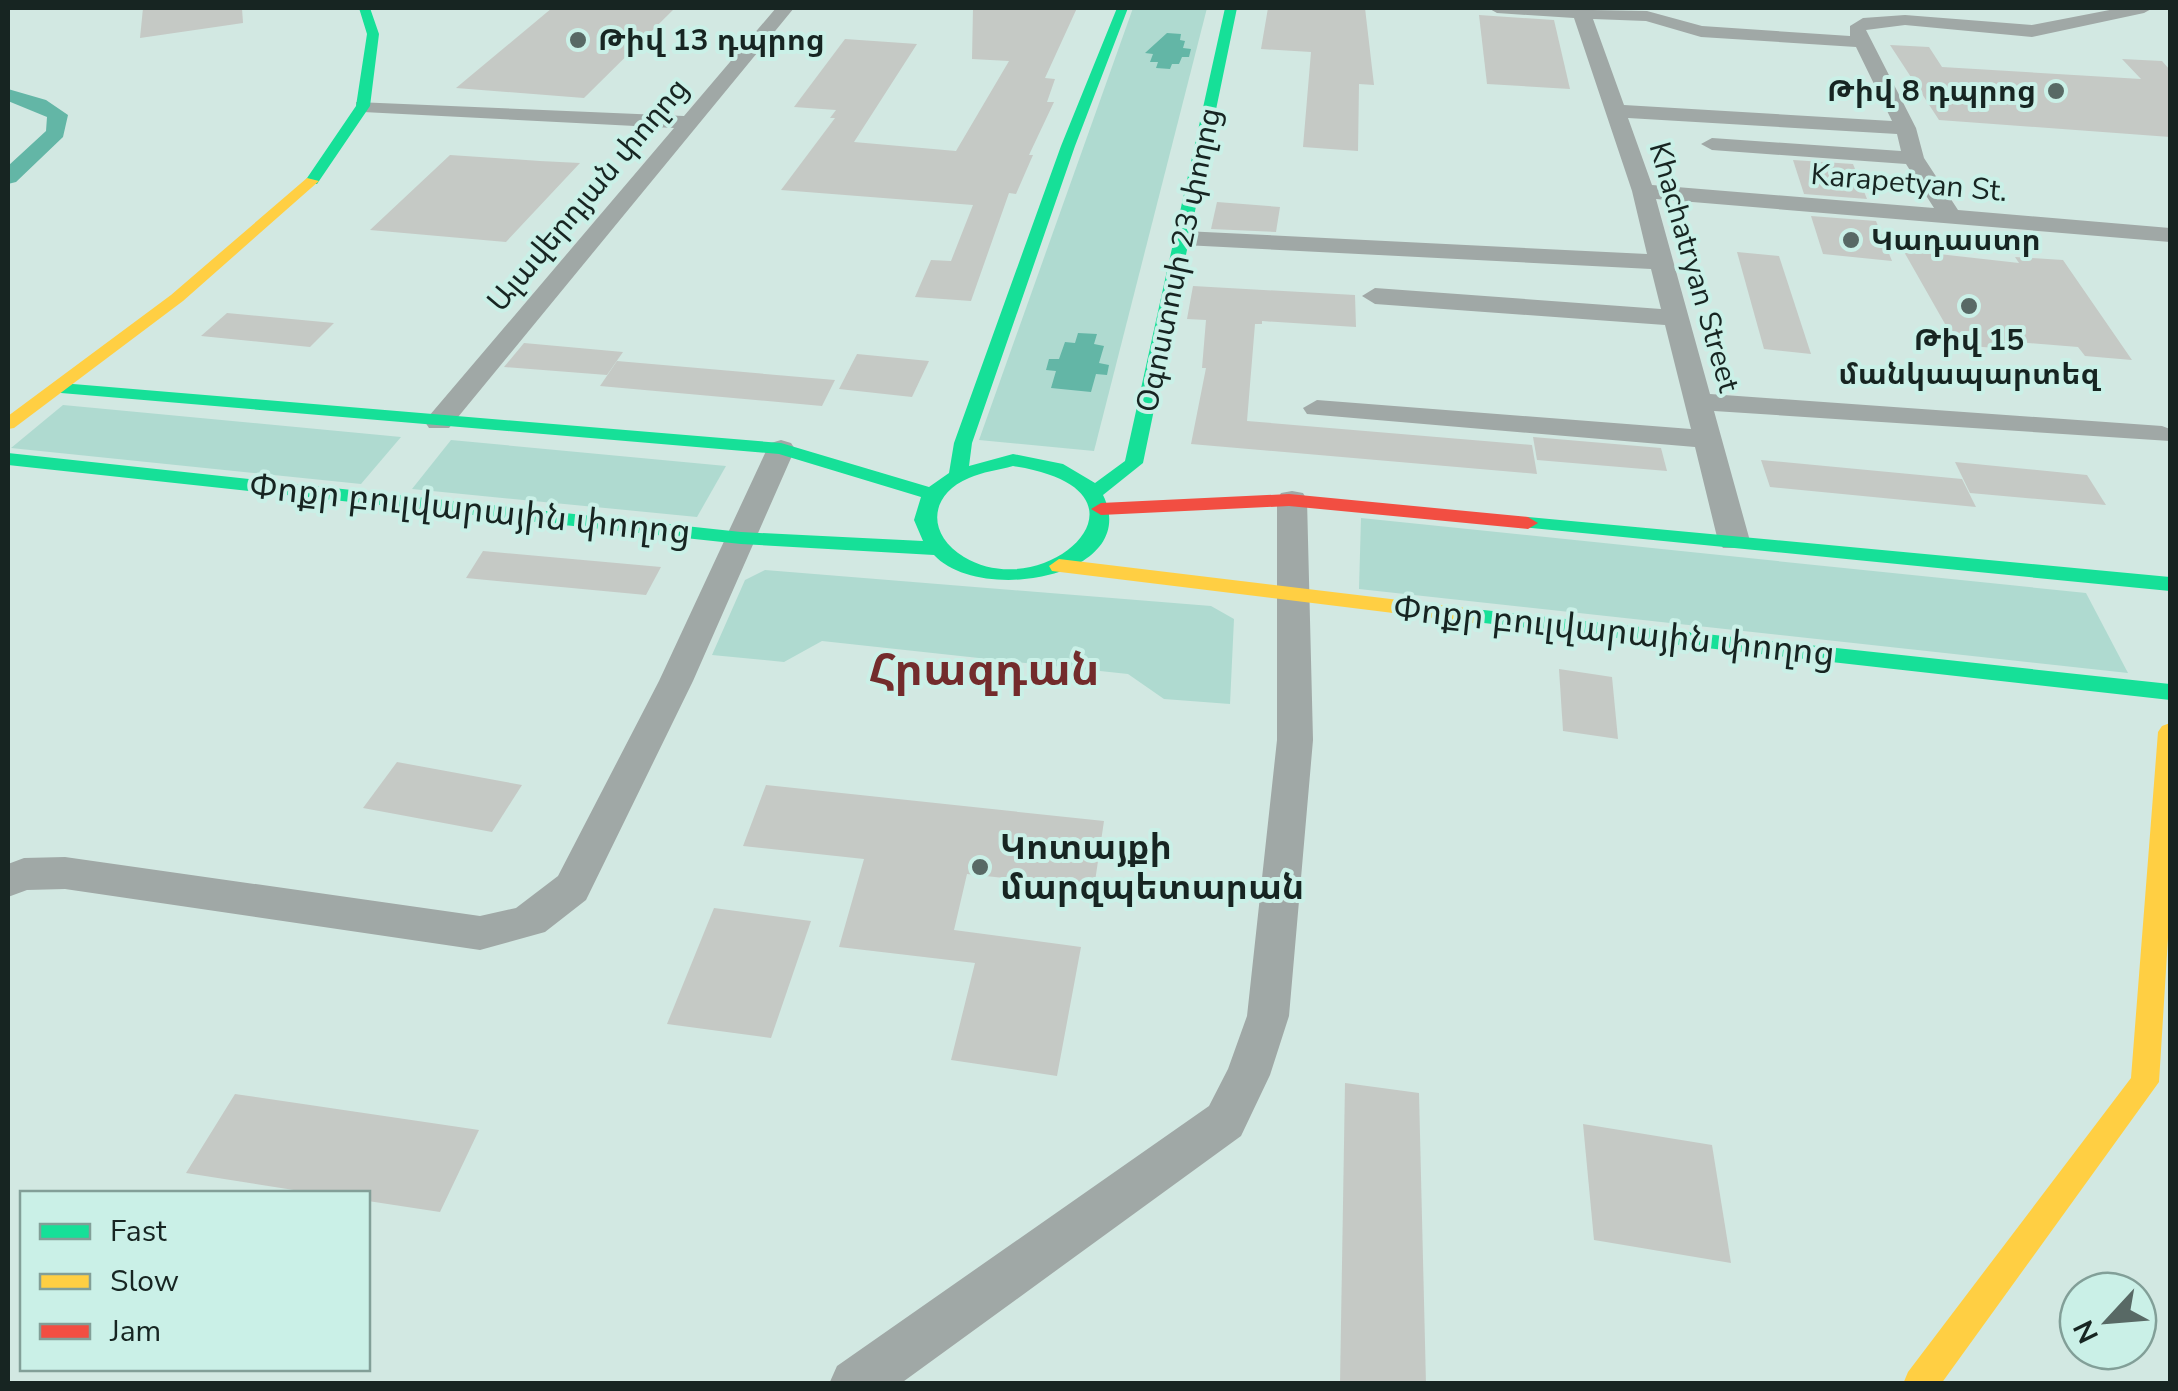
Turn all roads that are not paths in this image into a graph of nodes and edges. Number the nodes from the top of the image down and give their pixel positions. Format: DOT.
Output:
graph roads {
  1 [pos="366,8"];
  2 [pos="785,8"];
  3 [pos="1122,8"];
  4 [pos="1232,8"];
  5 [pos="1497,8"];
  6 [pos="2144,8"];
  7 [pos="1582,13"];
  8 [pos="1864,42"];
  9 [pos="363,106"];
  10 [pos="1616,111"];
  11 [pos="687,122"];
  12 [pos="1906,128"];
  13 [pos="1712,144"];
  14 [pos="1913,158"];
  15 [pos="1642,192"];
  16 [pos="1950,216"];
  17 [pos="2170,235"];
  18 [pos="1184,238"];
  19 [pos="1658,262"];
  20 [pos="1374,296"];
  21 [pos="1674,318"];
  22 [pos="61,388"];
  23 [pos="1699,402"];
  24 [pos="1318,408"];
  25 [pos="439,422"];
  26 [pos="8,424"];
  27 [pos="2162,434"];
  28 [pos="1708,438"];
  29 [pos="781,449"];
  30 [pos="8,459"];
  31 [pos="958,473"];
  32 [pos="932,494"];
  33 [pos="1292,500"];
  34 [pos="1097,501"];
  35 [pos="741,538"];
  36 [pos="1734,542"];
  37 [pos="934,548"];
  38 [pos="1059,566"];
  39 [pos="2170,584"];
  40 [pos="1295,596"];
  41 [pos="2170,692"];
  42 [pos="2170,732"];
  43 [pos="8,882"];
  44 [pos="855,1384"];
  45 [pos="1920,1384"];
  1 -- 9 [label="street"];
  2 -- 11 [label="street, Ալավերդյան փողոց"];
  3 -- 31 [label="street"];
  4 -- 18 [label="street, Օգոստոսի 23 փողոց"];
  5 -- 7 [label="street"];
  6 -- 8 [label="street"];
  7 -- 8 [label="street"];
  7 -- 10 [label="street, Khachatryan Street"];
  8 -- 12 [label="street"];
  9 -- 11 [label="street"];
  9 -- 22 [label="street"];
  10 -- 12 [label="street"];
  10 -- 15 [label="street, Khachatryan Street"];
  11 -- 25 [label="street, Ալավերդյան փողոց"];
  12 -- 14 [label="street"];
  13 -- 14 [label="street"];
  14 -- 16 [label="street"];
  15 -- 16 [label="street, Karapetyan St."];
  15 -- 19 [label="street, Khachatryan Street"];
  16 -- 17 [label="street, Karapetyan St."];
  18 -- 19 [label="street"];
  18 -- 34 [label="street, Օգոստոսի 23 փողոց"];
  19 -- 21 [label="street, Khachatryan Street"];
  20 -- 21 [label="street"];
  21 -- 23 [label="street, Khachatryan Street"];
  22 -- 25 [label="street"];
  22 -- 26 [label="street"];
  23 -- 27 [label="street"];
  23 -- 28 [label="street, Khachatryan Street"];
  24 -- 28 [label="street"];
  25 -- 29 [label="street"];
  28 -- 36 [label="street, Khachatryan Street"];
  29 -- 32 [label="street"];
  29 -- 35 [label="street"];
  30 -- 35 [label="street, Փոքր բուլվարային փողոց"];
  31 -- 32 [label="street"];
  31 -- 34 [label="street"];
  32 -- 37 [label="street"];
  33 -- 34 [label="street"];
  33 -- 36 [label="street"];
  33 -- 40 [label="street"];
  34 -- 38 [label="street"];
  35 -- 37 [label="street, Փոքր բուլվարային փողոց"];
  35 -- 43 [label="street"];
  36 -- 39 [label="street"];
  37 -- 38 [label="street"];
  38 -- 40 [label="street, Փոքր բուլվարային փողոց"];
  40 -- 41 [label="street, Փոքր բուլվարային փողոց"];
  40 -- 44 [label="street"];
  42 -- 45 [label="street"];
}
